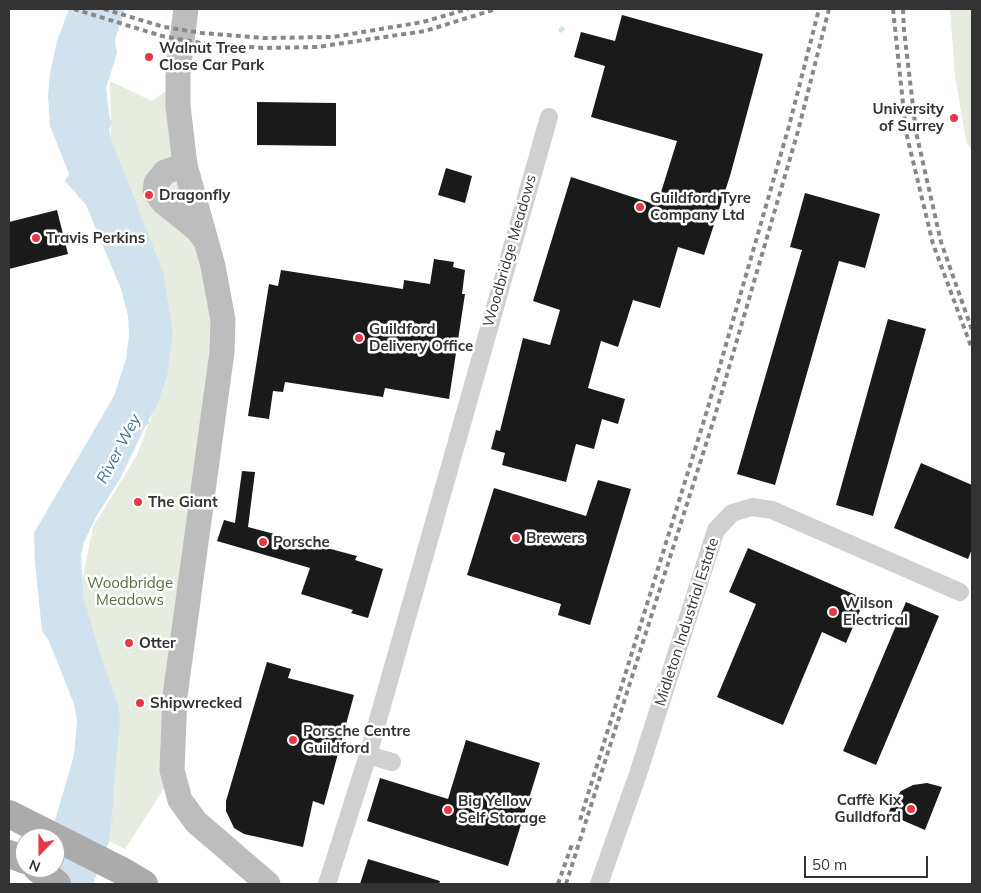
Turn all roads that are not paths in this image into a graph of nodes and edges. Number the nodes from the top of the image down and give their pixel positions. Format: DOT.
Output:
graph roads {
  1 [pos="185,17"];
  2 [pos="548,117"];
  3 [pos="185,165"];
  4 [pos="206,240"];
  5 [pos="960,592"];
  6 [pos="368,755"];
  7 [pos="392,762"];
  8 [pos="9,814"];
  9 [pos="326,881"];
  10 [pos="144,884"];
  11 [pos="268,884"];
  12 [pos="599,884"];
  1 -- 3 [label="street"];
  2 -- 6 [label="street, Woodbridge Meadows"];
  3 -- 4 [label="street"];
  3 -- 4 [label="street"];
  4 -- 11 [label="street"];
  5 -- 12 [label="street, Midleton Industrial Estate"];
  6 -- 7 [label="street"];
  6 -- 9 [label="street, Woodbridge Meadows"];
  8 -- 10 [label="main road"];
}
